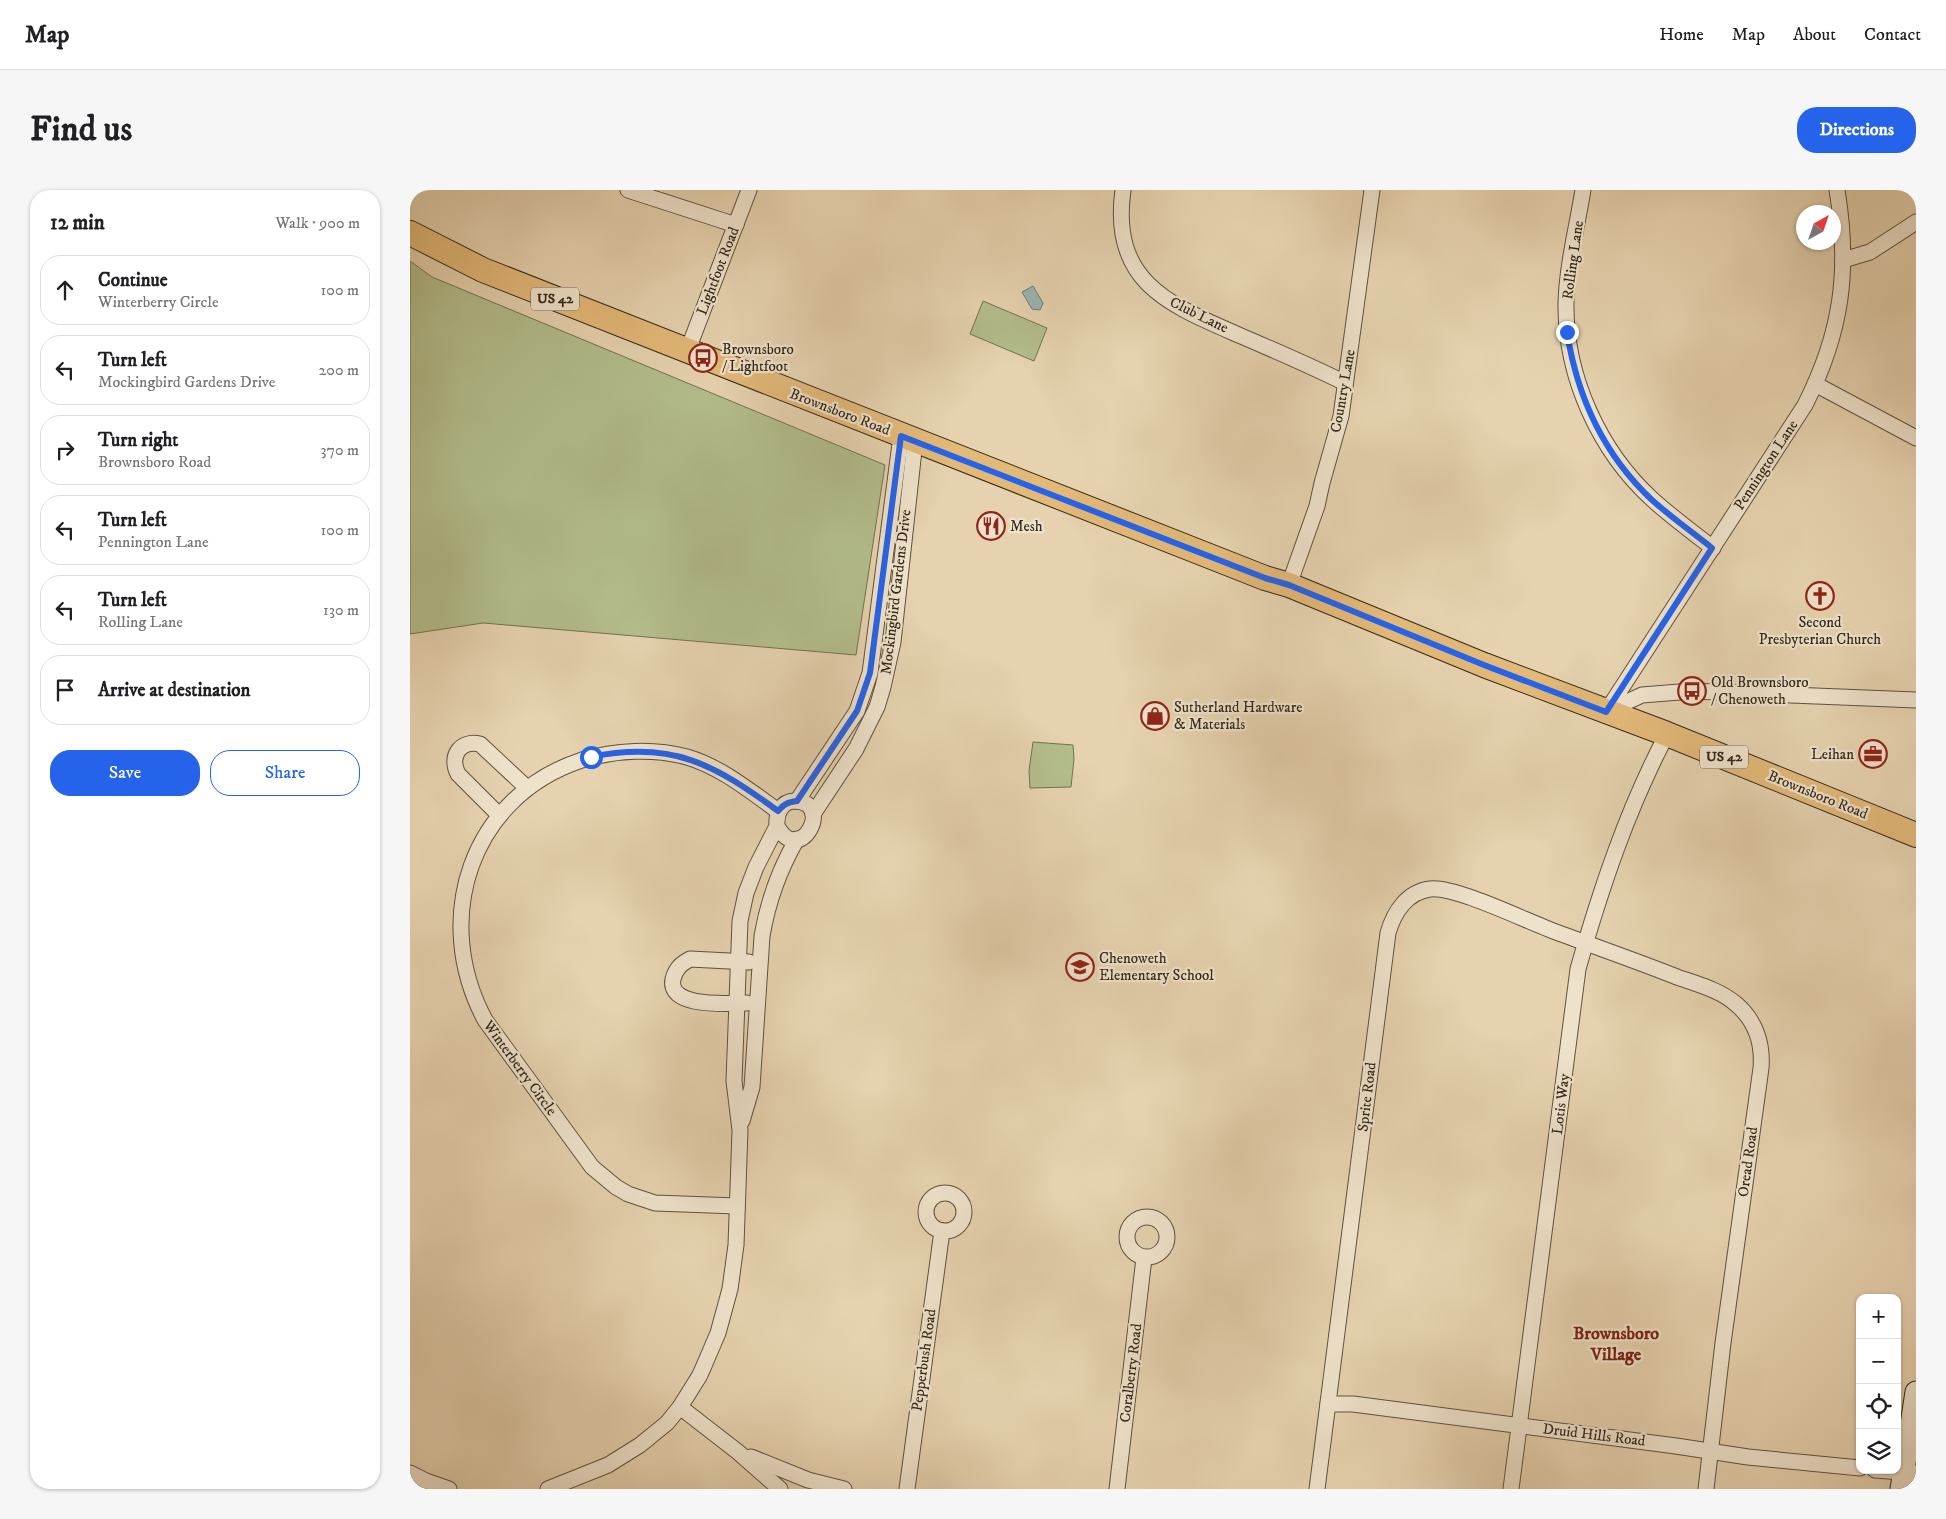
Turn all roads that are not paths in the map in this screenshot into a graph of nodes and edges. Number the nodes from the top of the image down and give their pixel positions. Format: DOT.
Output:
graph roads {
  1 [pos="628,190"];
  2 [pos="749,190"];
  3 [pos="1124,190"];
  4 [pos="1372,190"];
  5 [pos="1583,190"];
  6 [pos="1837,190"];
  7 [pos="1916,222"];
  8 [pos="736,225"];
  9 [pos="410,233"];
  10 [pos="1843,260"];
  11 [pos="687,352"];
  12 [pos="1345,383"];
  13 [pos="1815,384"];
  14 [pos="908,438"];
  15 [pos="1916,438"];
  16 [pos="1712,548"];
  17 [pos="1289,585"];
  18 [pos="1916,700"];
  19 [pos="1606,712"];
  20 [pos="1667,734"];
  21 [pos="527,788"];
  22 [pos="797,801"];
  23 [pos="813,814"];
  24 [pos="499,815"];
  25 [pos="778,818"];
  26 [pos="1916,835"];
  27 [pos="796,839"];
  28 [pos="1586,943"];
  29 [pos="738,962"];
  30 [pos="760,963"];
  31 [pos="737,1003"];
  32 [pos="758,1003"];
  33 [pos="740,1130"];
  34 [pos="737,1206"];
  35 [pos="942,1231"];
  36 [pos="1144,1258"];
  37 [pos="1916,1392"];
  38 [pos="1328,1404"];
  39 [pos="680,1407"];
  40 [pos="1520,1426"];
  41 [pos="1711,1451"];
  42 [pos="738,1452"];
  43 [pos="1856,1468"];
  44 [pos="410,1473"];
  45 [pos="1891,1474"];
  46 [pos="1907,1478"];
  47 [pos="449,1489"];
  48 [pos="548,1489"];
  49 [pos="780,1489"];
  50 [pos="844,1489"];
  51 [pos="907,1489"];
  52 [pos="1117,1489"];
  53 [pos="1317,1489"];
  54 [pos="1511,1489"];
  55 [pos="1706,1489"];
  1 -- 8 [label="street"];
  2 -- 8 [label="street, Lightfoot Road"];
  3 -- 12 [label="street, Club Lane"];
  4 -- 12 [label="street, Country Lane"];
  5 -- 16 [label="street, Rolling Lane"];
  6 -- 10 [label="street, Pennington Lane"];
  7 -- 10 [label="street"];
  8 -- 11 [label="street, Lightfoot Road"];
  9 -- 11 [label="main road, Brownsboro Road / US 42"];
  10 -- 13 [label="street, Pennington Lane"];
  11 -- 14 [label="main road, Brownsboro Road / US 42"];
  12 -- 17 [label="street, Country Lane"];
  13 -- 15 [label="street"];
  13 -- 16 [label="street, Pennington Lane"];
  14 -- 17 [label="main road, Brownsboro Road / US 42"];
  14 -- 22 [label="street, Mockingbird Gardens Drive"];
  14 -- 23 [label="street, Mockingbird Gardens Drive"];
  16 -- 19 [label="street, Pennington Lane"];
  17 -- 19 [label="main road, Brownsboro Road / US 42"];
  18 -- 19 [label="street"];
  19 -- 20 [label="main road, Brownsboro Road / US 42"];
  20 -- 26 [label="main road, Brownsboro Road / US 42"];
  20 -- 28 [label="street, Lotis Way"];
  21 -- 24 [label="street, Winterberry Circle"];
  21 -- 24 [label="street"];
  21 -- 25 [label="street, Winterberry Circle"];
  22 -- 23 [label="street"];
  22 -- 25 [label="street, Mockingbird Gardens Drive"];
  23 -- 27 [label="street, Mockingbird Gardens Drive"];
  24 -- 34 [label="street, Winterberry Circle"];
  25 -- 27 [label="street"];
  25 -- 29 [label="street, Mockingbird Gardens Drive"];
  27 -- 30 [label="street, Mockingbird Gardens Drive"];
  28 -- 38 [label="street, Sprite Road"];
  28 -- 40 [label="street, Lotis Way"];
  28 -- 41 [label="street, Oread Road"];
  29 -- 30 [label="street"];
  29 -- 31 [label="street, Mockingbird Gardens Drive"];
  29 -- 31 [label="street"];
  30 -- 32 [label="street, Mockingbird Gardens Drive"];
  31 -- 32 [label="street"];
  31 -- 33 [label="street, Mockingbird Gardens Drive"];
  32 -- 33 [label="street, Mockingbird Gardens Drive"];
  33 -- 34 [label="street, Mockingbird Gardens Drive"];
  34 -- 39 [label="street, Mockingbird Gardens Drive"];
  35 -- 51 [label="street, Pepperbush Road"];
  36 -- 52 [label="street, Coralberry Road"];
  37 -- 46 [label="main road"];
  38 -- 40 [label="street, Druid Hills Road"];
  38 -- 53 [label="street, Sprite Road"];
  39 -- 42 [label="street"];
  39 -- 48 [label="street, Mockingbird Gardens Drive"];
  40 -- 41 [label="street, Druid Hills Road"];
  40 -- 54 [label="street, Lotis Way"];
  41 -- 43 [label="street, Druid Hills Road"];
  41 -- 55 [label="street, Oread Road"];
  42 -- 49 [label="street"];
  42 -- 50 [label="street"];
  44 -- 47 [label="street"];
  45 -- 46 [label="street"];
}
